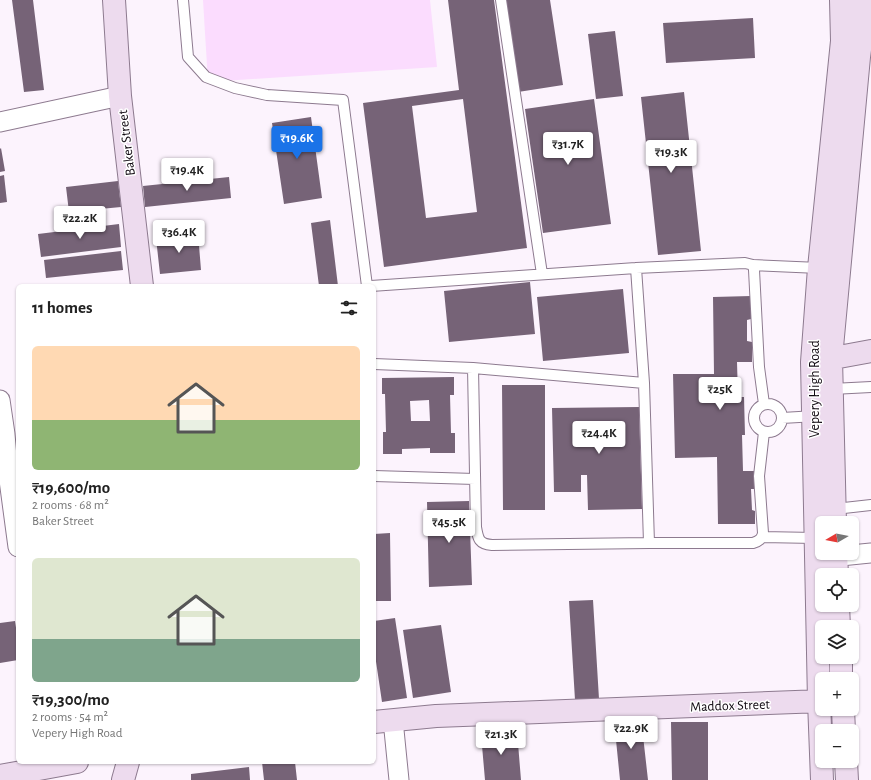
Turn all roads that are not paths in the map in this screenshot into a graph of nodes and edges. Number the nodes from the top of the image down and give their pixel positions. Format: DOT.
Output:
graph roads {
  1 [pos="114,0"];
  2 [pos="182,0"];
  3 [pos="502,0"];
  4 [pos="841,0"];
  5 [pos="861,0"];
  6 [pos="865,57"];
  7 [pos="120,96"];
  8 [pos="0,122"];
  9 [pos="753,266"];
  10 [pos="636,268"];
  11 [pos="819,268"];
  12 [pos="542,274"];
  13 [pos="142,284"];
  14 [pos="367,284"];
  15 [pos="376,286"];
  16 [pos="871,350"];
  17 [pos="821,360"];
  18 [pos="376,364"];
  19 [pos="473,368"];
  20 [pos="644,383"];
  21 [pos="871,387"];
  22 [pos="832,389"];
  23 [pos="0,400"];
  24 [pos="764,404"];
  25 [pos="822,416"];
  26 [pos="782,418"];
  27 [pos="764,432"];
  28 [pos="2,434"];
  29 [pos="376,476"];
  30 [pos="475,479"];
  31 [pos="14,480"];
  32 [pos="871,505"];
  33 [pos="16,514"];
  34 [pos="826,516"];
  35 [pos="835,516"];
  36 [pos="762,537"];
  37 [pos="649,543"];
  38 [pos="815,552"];
  39 [pos="871,553"];
  40 [pos="859,554"];
  41 [pos="828,560"];
  42 [pos="822,672"];
  43 [pos="815,701"];
  44 [pos="820,716"];
  45 [pos="383,721"];
  46 [pos="50,764"];
  47 [pos="127,764"];
  48 [pos="846,768"];
  49 [pos="0,776"];
  50 [pos="123,780"];
  51 [pos="399,780"];
  52 [pos="822,780"];
  53 [pos="847,780"];
  1 -- 7 [label="main road, Baker Street"];
  2 -- 14 [label="lane"];
  3 -- 12 [label="lane"];
  4 -- 11 [label="main road, Vepery High Road"];
  5 -- 6 [label="main road, Vepery High Road"];
  6 -- 17 [label="main road, Vepery High Road"];
  7 -- 8 [label="street"];
  7 -- 13 [label="main road, Baker Street"];
  9 -- 10 [label="lane"];
  9 -- 11 [label="lane"];
  9 -- 24 [label="lane"];
  10 -- 12 [label="lane"];
  10 -- 20 [label="lane"];
  11 -- 17 [label="main road, Vepery High Road"];
  12 -- 15 [label="lane"];
  16 -- 17 [label="main road"];
  17 -- 22 [label="main road, Vepery High Road"];
  17 -- 25 [label="main road, Vepery High Road"];
  18 -- 19 [label="lane"];
  19 -- 20 [label="lane"];
  19 -- 30 [label="lane"];
  20 -- 37 [label="lane"];
  21 -- 22 [label="lane"];
  22 -- 25 [label="main road, Vepery High Road"];
  23 -- 28 [label="street"];
  24 -- 26 [label="lane"];
  24 -- 27 [label="lane"];
  25 -- 26 [label="lane"];
  25 -- 34 [label="main road, Vepery High Road"];
  25 -- 35 [label="main road, Vepery High Road"];
  26 -- 27 [label="lane"];
  27 -- 36 [label="lane"];
  28 -- 31 [label="street"];
  29 -- 30 [label="lane"];
  30 -- 37 [label="lane"];
  31 -- 33 [label="street"];
  32 -- 35 [label="lane"];
  36 -- 37 [label="lane"];
  36 -- 38 [label="lane"];
  39 -- 40 [label="street"];
  41 -- 42 [label="main road, Vepery High Road"];
  43 -- 45 [label="main road, Maddox Street"];
  44 -- 52 [label="main road, Vepery High Road"];
  45 -- 51 [label="street"];
  46 -- 49 [label="main road"];
  47 -- 50 [label="main road"];
  48 -- 53 [label="main road"];
}
